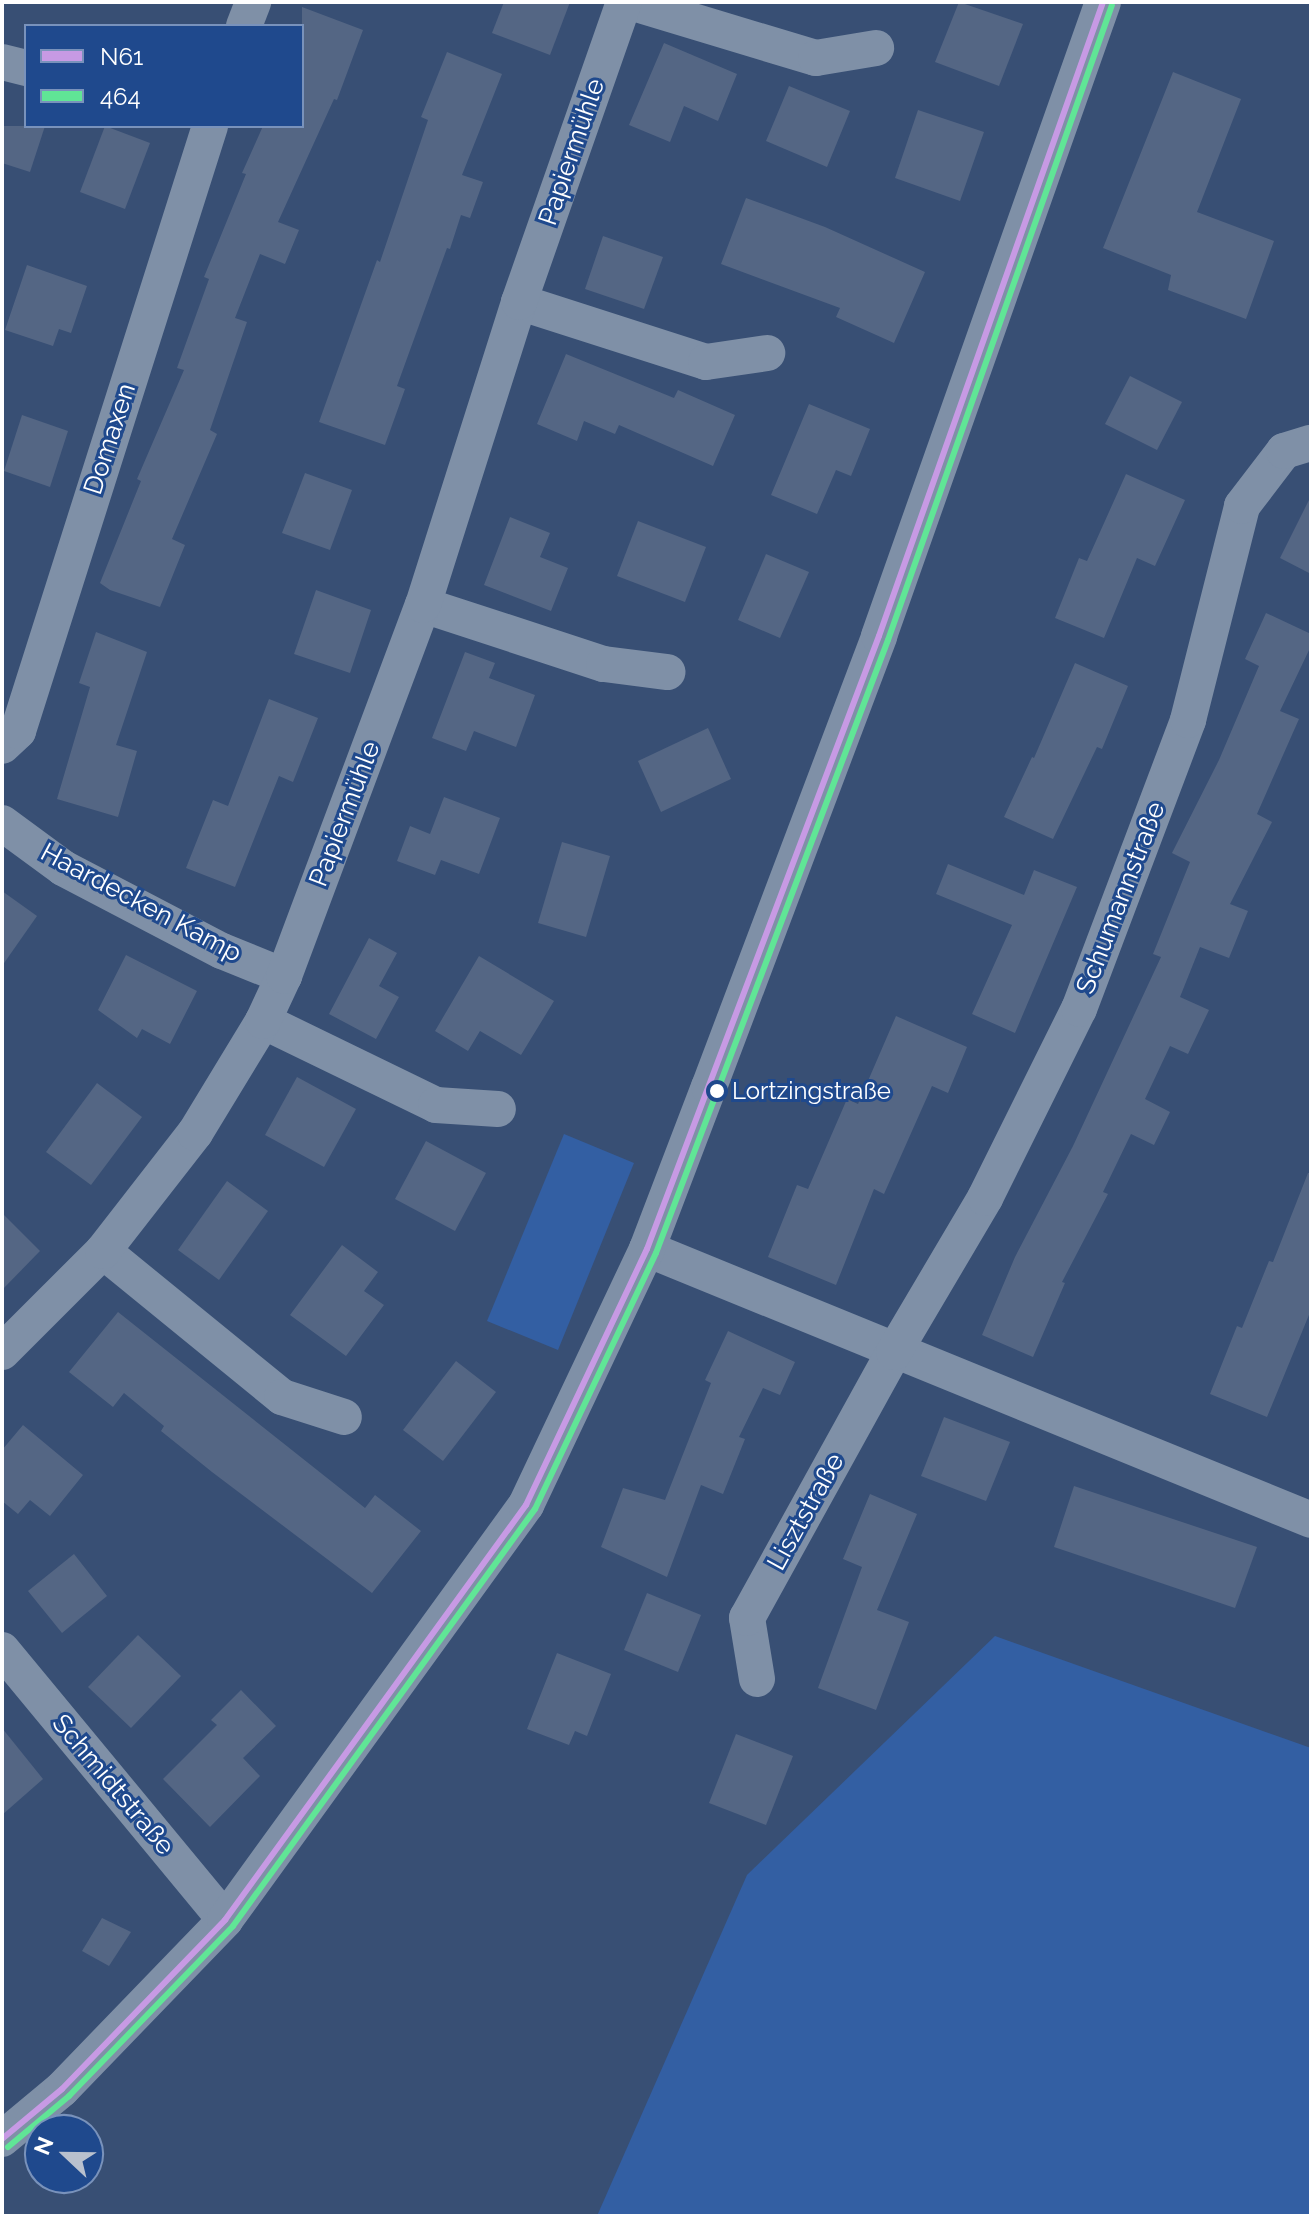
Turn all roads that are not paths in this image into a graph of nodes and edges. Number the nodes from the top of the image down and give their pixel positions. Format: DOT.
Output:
graph roads {
  1 [pos="253,2"];
  2 [pos="627,2"];
  3 [pos="1103,2"];
  4 [pos="245,24"];
  5 [pos="876,48"];
  6 [pos="2,62"];
  7 [pos="24,68"];
  8 [pos="209,128"];
  9 [pos="519,302"];
  10 [pos="767,353"];
  11 [pos="1311,443"];
  12 [pos="423,605"];
  13 [pos="667,672"];
  14 [pos="2,746"];
  15 [pos="2,823"];
  16 [pos="284,976"];
  17 [pos="263,1021"];
  18 [pos="498,1109"];
  19 [pos="647,1249"];
  20 [pos="103,1251"];
  21 [pos="2,1352"];
  22 [pos="894,1352"];
  23 [pos="344,1417"];
  24 [pos="1311,1520"];
  25 [pos="2,1650"];
  26 [pos="757,1679"];
  27 [pos="225,1920"];
  28 [pos="2,2139"];
  1 -- 4 [label="street"];
  2 -- 5 [label="street, Papiermühle"];
  2 -- 9 [label="street, Papiermühle"];
  3 -- 19 [label="street"];
  6 -- 7 [label="street"];
  8 -- 14 [label="street, Domaxen"];
  9 -- 10 [label="street"];
  9 -- 12 [label="street, Papiermühle"];
  11 -- 22 [label="street, Schumannstraße"];
  12 -- 13 [label="street"];
  12 -- 16 [label="street, Papiermühle"];
  15 -- 16 [label="street, Haardecken Kamp"];
  16 -- 17 [label="street, Papiermühle"];
  17 -- 18 [label="street"];
  17 -- 20 [label="street, Papiermühle"];
  19 -- 22 [label="street"];
  19 -- 27 [label="street"];
  20 -- 21 [label="street, Papiermühle"];
  20 -- 23 [label="street"];
  22 -- 24 [label="street"];
  22 -- 26 [label="street, Lisztstraße"];
  25 -- 27 [label="street, Schmidtstraße"];
  27 -- 28 [label="street"];
}
